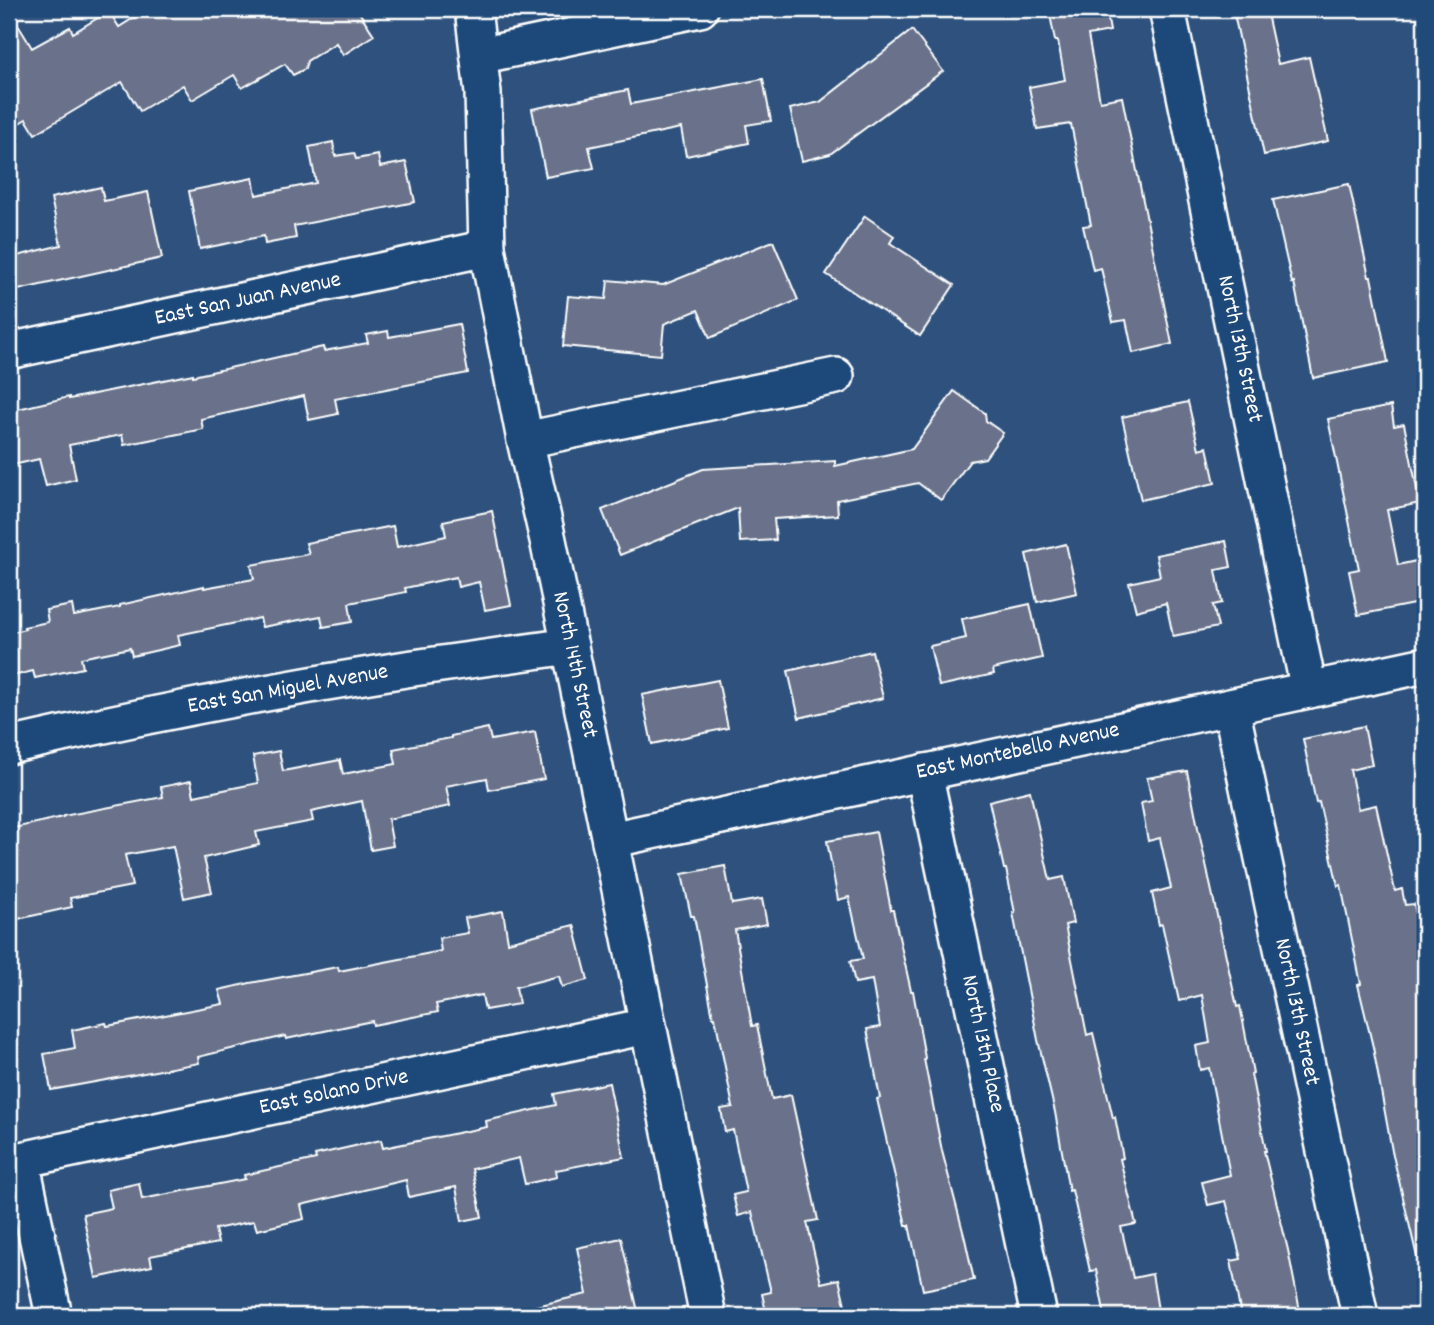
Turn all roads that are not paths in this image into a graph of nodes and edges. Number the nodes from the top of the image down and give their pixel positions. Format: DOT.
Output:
graph roads {
  1 [pos="473,9"];
  2 [pos="700,9"];
  3 [pos="1167,9"];
  4 [pos="479,56"];
  5 [pos="487,248"];
  6 [pos="9,351"];
  7 [pos="836,376"];
  8 [pos="525,440"];
  9 [pos="570,646"];
  10 [pos="1425,665"];
  11 [pos="1309,690"];
  12 [pos="1231,707"];
  13 [pos="9,746"];
  14 [pos="924,772"];
  15 [pos="610,840"];
  16 [pos="648,1026"];
  17 [pos="54,1316"];
  18 [pos="708,1316"];
  19 [pos="1039,1316"];
  20 [pos="1360,1316"];
  1 -- 4 [label="street, North 14th Street"];
  2 -- 4 [label="street"];
  3 -- 11 [label="street, North 13th Street"];
  4 -- 5 [label="street, North 14th Street"];
  5 -- 6 [label="street, East San Juan Avenue"];
  5 -- 8 [label="street, North 14th Street"];
  7 -- 8 [label="street"];
  8 -- 9 [label="street, North 14th Street"];
  9 -- 13 [label="street, East San Miguel Avenue"];
  9 -- 15 [label="street, North 14th Street"];
  10 -- 11 [label="street, East Montebello Avenue"];
  11 -- 12 [label="street, East Montebello Avenue"];
  12 -- 14 [label="street, East Montebello Avenue"];
  12 -- 20 [label="street, North 13th Street"];
  14 -- 15 [label="street, East Montebello Avenue"];
  14 -- 19 [label="street, North 13th Place"];
  15 -- 16 [label="street, North 14th Street"];
  16 -- 17 [label="street, East Solano Drive"];
  16 -- 18 [label="street, North 14th Street"];
}
